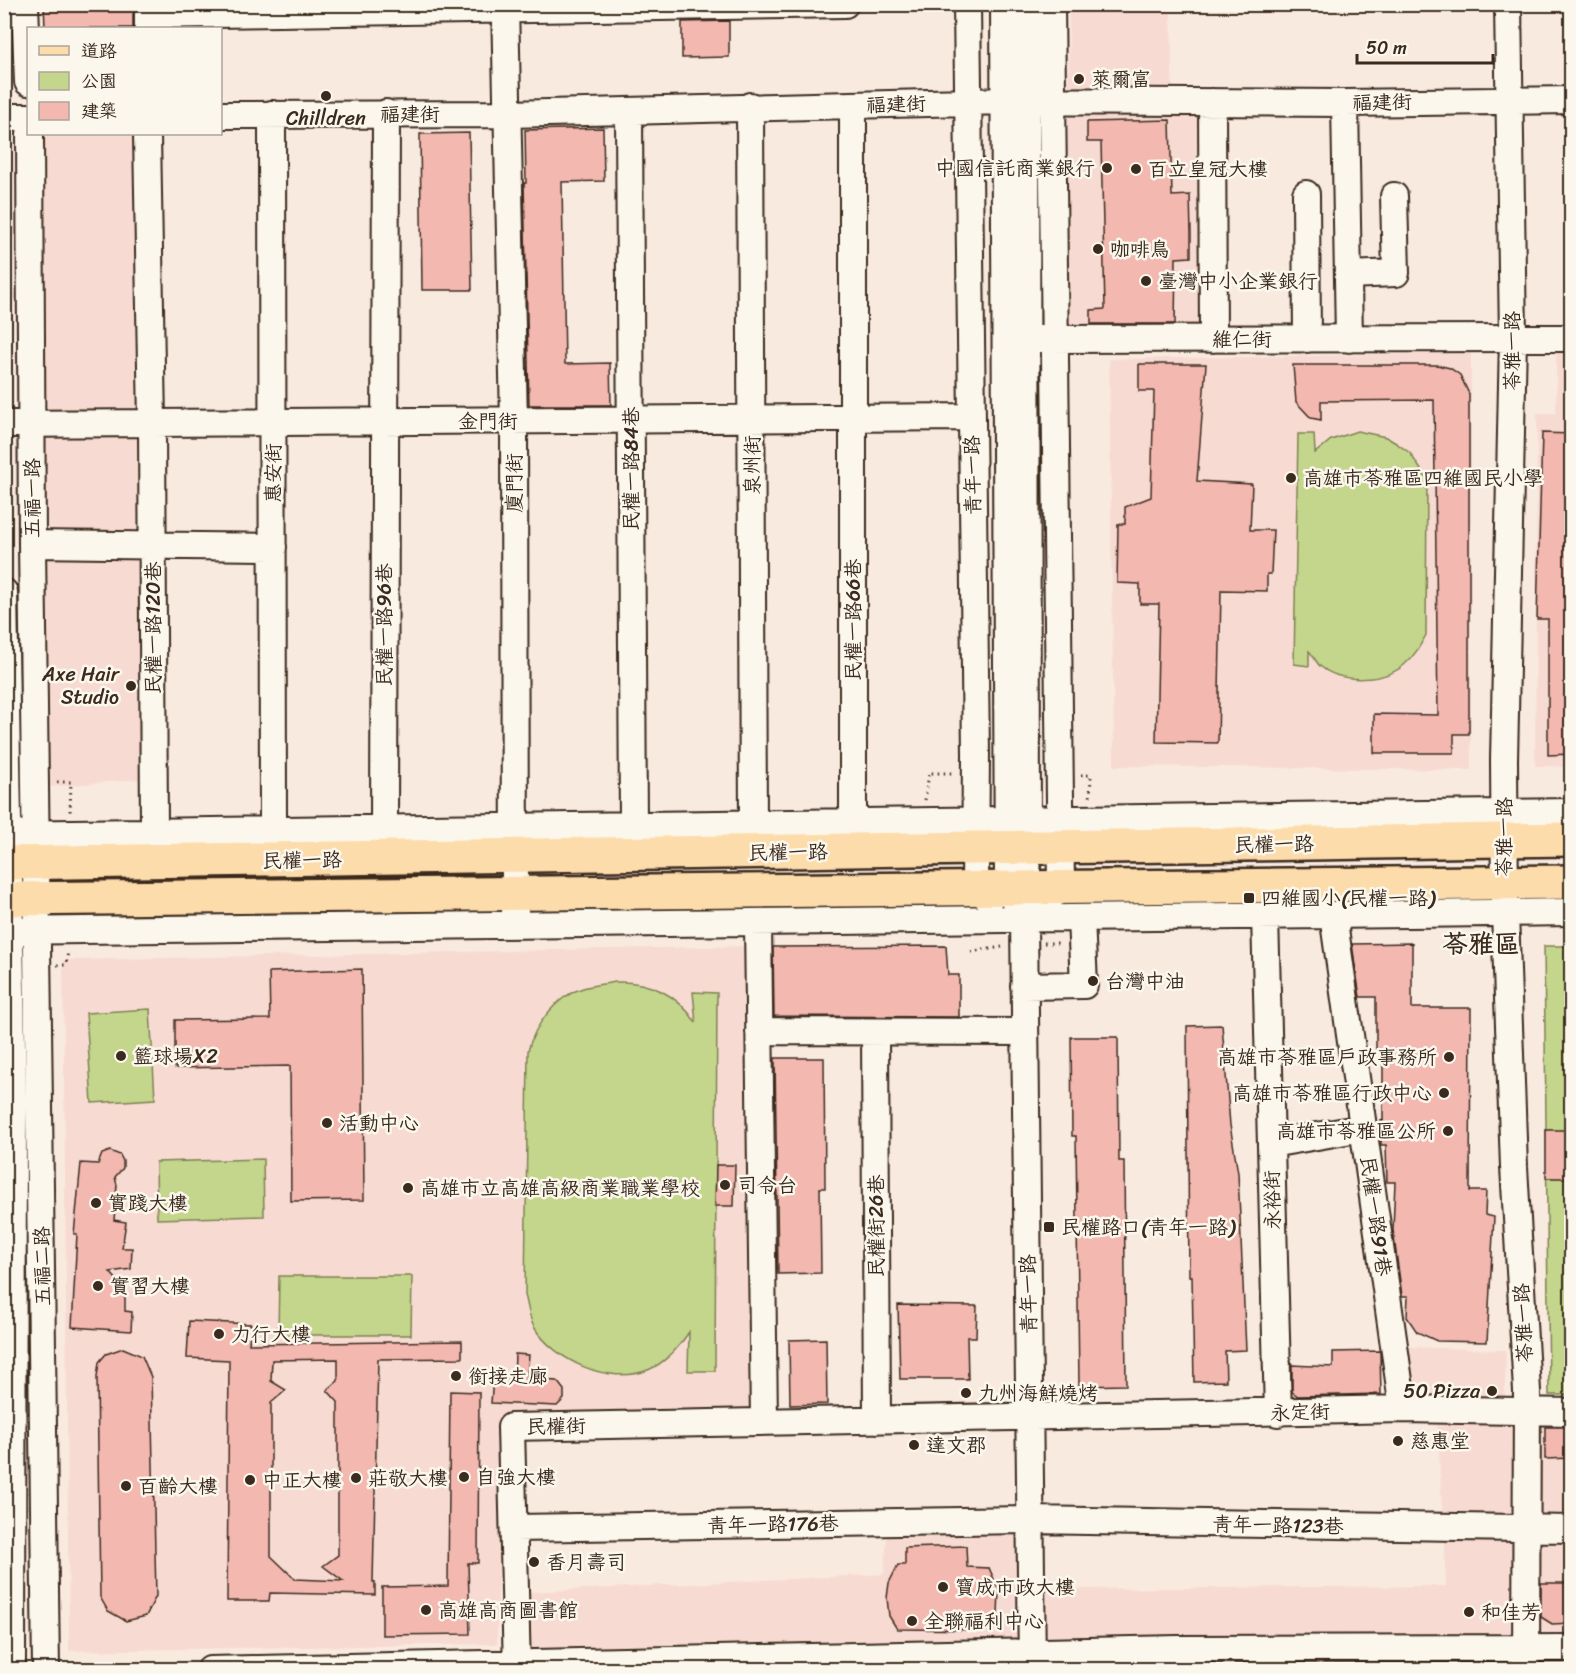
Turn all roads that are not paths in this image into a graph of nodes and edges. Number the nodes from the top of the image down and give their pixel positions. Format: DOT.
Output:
graph roads {
  1 [pos="25,4"];
  2 [pos="845,4"];
  3 [pos="967,4"];
  4 [pos="1004,4"];
  5 [pos="1026,4"];
  6 [pos="1051,4"];
  7 [pos="1508,4"];
  8 [pos="506,7"];
  9 [pos="148,27"];
  10 [pos="27,56"];
  11 [pos="1509,99"];
  12 [pos="1572,100"];
  13 [pos="1016,101"];
  14 [pos="1053,101"];
  15 [pos="970,102"];
  16 [pos="1212,102"];
  17 [pos="1345,103"];
  18 [pos="853,105"];
  19 [pos="750,106"];
  20 [pos="629,112"];
  21 [pos="386,113"];
  22 [pos="272,114"];
  23 [pos="509,114"];
  24 [pos="222,115"];
  25 [pos="4,117"];
  26 [pos="27,117"];
  27 [pos="30,135"];
  28 [pos="147,135"];
  29 [pos="1306,194"];
  30 [pos="1394,196"];
  31 [pos="1348,275"];
  32 [pos="1513,338"];
  33 [pos="1572,338"];
  34 [pos="971,339"];
  35 [pos="1016,339"];
  36 [pos="1056,339"];
  37 [pos="1213,339"];
  38 [pos="1307,339"];
  39 [pos="1350,339"];
  40 [pos="972,417"];
  41 [pos="853,418"];
  42 [pos="752,419"];
  43 [pos="631,420"];
  44 [pos="514,421"];
  45 [pos="273,422"];
  46 [pos="384,422"];
  47 [pos="152,423"];
  48 [pos="4,424"];
  49 [pos="33,424"];
  50 [pos="32,544"];
  51 [pos="153,545"];
  52 [pos="273,547"];
  53 [pos="1017,556"];
  54 [pos="1058,556"];
  55 [pos="974,557"];
  56 [pos="4,592"];
  57 [pos="1572,812"];
  58 [pos="853,822"];
  59 [pos="753,824"];
  60 [pos="633,825"];
  61 [pos="1505,825"];
  62 [pos="384,829"];
  63 [pos="273,831"];
  64 [pos="154,832"];
  65 [pos="1060,833"];
  66 [pos="975,834"];
  67 [pos="1018,834"];
  68 [pos="1572,839"];
  69 [pos="514,842"];
  70 [pos="16,849"];
  71 [pos="1572,882"];
  72 [pos="1061,888"];
  73 [pos="975,889"];
  74 [pos="515,891"];
  75 [pos="1505,898"];
  76 [pos="1020,899"];
  77 [pos="22,907"];
  78 [pos="1572,912"];
  79 [pos="1333,915"];
  80 [pos="1265,916"];
  81 [pos="1081,918"];
  82 [pos="758,922"];
  83 [pos="515,925"];
  84 [pos="7,931"];
  85 [pos="1024,986"];
  86 [pos="759,1031"];
  87 [pos="875,1032"];
  88 [pos="1025,1032"];
  89 [pos="40,1104"];
  90 [pos="9,1105"];
  91 [pos="1363,1128"];
  92 [pos="1271,1144"];
  93 [pos="1403,1409"];
  94 [pos="1527,1411"];
  95 [pos="1572,1412"];
  96 [pos="1278,1413"];
  97 [pos="1029,1416"];
  98 [pos="877,1420"];
  99 [pos="764,1421"];
  100 [pos="44,1432"];
  101 [pos="8,1433"];
  102 [pos="1030,1520"];
  103 [pos="515,1528"];
  104 [pos="1572,1529"];
  105 [pos="1525,1530"];
  106 [pos="8,1551"];
  107 [pos="1572,1648"];
  108 [pos="1177,1659"];
  109 [pos="1526,1659"];
  110 [pos="1032,1661"];
  111 [pos="517,1666"];
  112 [pos="321,1668"];
  113 [pos="12,1670"];
  114 [pos="46,1670"];
  115 [pos="210,1670"];
  1 -- 10 [label="street"];
  2 -- 8 [label="street"];
  3 -- 15 [label="street, 青年一路"];
  4 -- 13 [label="street, 青年一路"];
  5 -- 13 [label="street, 青年一路"];
  6 -- 14 [label="street"];
  7 -- 11 [label="street, 苓雅一路"];
  8 -- 9 [label="street"];
  8 -- 23 [label="street, 廈門街"];
  11 -- 12 [label="street, 福建街"];
  11 -- 17 [label="street, 福建街"];
  11 -- 32 [label="street, 苓雅一路"];
  13 -- 14 [label="street, 福建街"];
  13 -- 15 [label="street, 福建街"];
  13 -- 35 [label="street, 青年一路"];
  14 -- 16 [label="street, 福建街"];
  14 -- 36 [label="street"];
  15 -- 18 [label="street, 福建街"];
  15 -- 34 [label="street, 青年一路"];
  16 -- 17 [label="street, 福建街"];
  16 -- 37 [label="street"];
  17 -- 31 [label="street"];
  18 -- 19 [label="street, 福建街"];
  18 -- 41 [label="street, 民權一路66巷"];
  19 -- 20 [label="street, 福建街"];
  19 -- 42 [label="street, 泉州街"];
  20 -- 23 [label="street, 福建街"];
  20 -- 43 [label="street, 民權一路84巷"];
  21 -- 22 [label="street, 福建街"];
  21 -- 23 [label="street, 福建街"];
  21 -- 46 [label="street, 民權一路96巷"];
  22 -- 24 [label="street, 福建街"];
  22 -- 45 [label="street, 惠安街"];
  23 -- 44 [label="street, 廈門街"];
  25 -- 26 [label="street"];
  27 -- 49 [label="street, 五福一路"];
  28 -- 47 [label="street, 民權一路120巷"];
  29 -- 38 [label="street"];
  30 -- 31 [label="street"];
  31 -- 39 [label="street"];
  32 -- 33 [label="street, 維仁街"];
  32 -- 39 [label="street, 維仁街"];
  32 -- 61 [label="street, 苓雅一路"];
  34 -- 35 [label="street, 維仁街"];
  34 -- 40 [label="street, 青年一路"];
  35 -- 36 [label="street, 維仁街"];
  35 -- 53 [label="street, 青年一路"];
  36 -- 37 [label="street, 維仁街"];
  36 -- 54 [label="street"];
  37 -- 38 [label="street, 維仁街"];
  38 -- 39 [label="street, 維仁街"];
  40 -- 41 [label="street, 金門街"];
  40 -- 55 [label="street, 青年一路"];
  41 -- 42 [label="street, 金門街"];
  41 -- 58 [label="street, 民權一路66巷"];
  42 -- 43 [label="street, 金門街"];
  42 -- 59 [label="street, 泉州街"];
  43 -- 44 [label="street, 金門街"];
  43 -- 60 [label="street, 民權一路84巷"];
  44 -- 46 [label="street, 金門街"];
  44 -- 69 [label="street, 廈門街"];
  45 -- 46 [label="street, 金門街"];
  45 -- 47 [label="street, 金門街"];
  45 -- 52 [label="street, 惠安街"];
  46 -- 62 [label="street, 民權一路96巷"];
  47 -- 49 [label="street, 金門街"];
  47 -- 51 [label="street, 民權一路120巷"];
  48 -- 49 [label="street, 金門街"];
  49 -- 50 [label="street, 五福一路"];
  50 -- 51 [label="street"];
  50 -- 70 [label="street, 五福一路"];
  51 -- 52 [label="street"];
  51 -- 64 [label="street, 民權一路120巷"];
  52 -- 63 [label="street, 惠安街"];
  53 -- 54 [label="street"];
  53 -- 55 [label="street"];
  53 -- 67 [label="street, 青年一路"];
  54 -- 65 [label="street"];
  55 -- 66 [label="street, 青年一路"];
  56 -- 70 [label="street, 五福一路"];
  57 -- 61 [label="street, 民權一路"];
  58 -- 59 [label="street, 民權一路"];
  58 -- 66 [label="street, 民權一路"];
  59 -- 60 [label="street, 民權一路"];
  60 -- 69 [label="street, 民權一路"];
  61 -- 65 [label="main road, 民權一路"];
  61 -- 68 [label="main road, 民權一路"];
  61 -- 75 [label="street, 苓雅一路"];
  62 -- 63 [label="street, 民權一路"];
  62 -- 69 [label="street, 民權一路"];
  63 -- 64 [label="street, 民權一路"];
  64 -- 70 [label="street, 民權一路"];
  65 -- 67 [label="main road, 民權一路"];
  65 -- 72 [label="street"];
  66 -- 67 [label="main road, 民權一路"];
  66 -- 69 [label="main road, 民權一路"];
  66 -- 73 [label="street, 青年一路"];
  67 -- 76 [label="street, 青年一路"];
  69 -- 70 [label="main road, 民權一路"];
  69 -- 74 [label="street, 廈門街"];
  70 -- 77 [label="street, 五福一路"];
  71 -- 75 [label="main road, 民權一路"];
  72 -- 75 [label="main road, 民權一路"];
  72 -- 76 [label="main road, 民權一路"];
  73 -- 74 [label="main road, 民權一路"];
  73 -- 76 [label="main road, 民權一路"];
  74 -- 77 [label="main road, 民權一路"];
  74 -- 83 [label="street, 廈門街"];
  75 -- 78 [label="street, 民權一路"];
  75 -- 79 [label="street, 民權一路"];
  75 -- 94 [label="street, 苓雅一路"];
  76 -- 81 [label="street, 民權一路"];
  76 -- 82 [label="street, 民權一路"];
  76 -- 85 [label="street, 青年一路"];
  77 -- 83 [label="street, 民權一路"];
  77 -- 84 [label="street, 五福一路"];
  77 -- 89 [label="street, 五福二路"];
  79 -- 80 [label="street, 民權一路"];
  79 -- 91 [label="street, 民權一路91巷"];
  80 -- 81 [label="street, 民權一路"];
  80 -- 92 [label="street, 永裕街"];
  81 -- 85 [label="street"];
  82 -- 83 [label="street, 民權一路"];
  82 -- 86 [label="street"];
  84 -- 90 [label="street, 五福二路"];
  85 -- 88 [label="street, 青年一路"];
  86 -- 87 [label="street"];
  86 -- 99 [label="street"];
  87 -- 88 [label="street"];
  87 -- 98 [label="street, 民權街26巷"];
  88 -- 97 [label="street, 青年一路"];
  89 -- 90 [label="street"];
  89 -- 100 [label="street, 五福二路"];
  90 -- 101 [label="street, 五福二路"];
  91 -- 92 [label="street"];
  91 -- 93 [label="street, 民權一路91巷"];
  92 -- 96 [label="street, 永裕街"];
  93 -- 94 [label="street, 永定街"];
  93 -- 96 [label="street, 永定街"];
  94 -- 95 [label="street, 永定街"];
  94 -- 105 [label="street, 苓雅一路"];
  96 -- 97 [label="street, 永定街"];
  97 -- 98 [label="street, 民權街"];
  97 -- 102 [label="street, 青年一路"];
  98 -- 99 [label="street, 民權街"];
  99 -- 103 [label="street, 民權街"];
  100 -- 101 [label="street"];
  100 -- 114 [label="street, 五福二路"];
  101 -- 106 [label="street, 五福二路"];
  102 -- 103 [label="street, 青年一路176巷"];
  102 -- 105 [label="street, 青年一路123巷"];
  102 -- 110 [label="street, 青年一路"];
  103 -- 111 [label="street, 民權街"];
  104 -- 105 [label="street, 青年一路123巷"];
  105 -- 109 [label="street, 苓雅一路"];
  106 -- 113 [label="street, 五福二路"];
  107 -- 109 [label="street"];
  108 -- 109 [label="street"];
  108 -- 110 [label="street"];
  110 -- 111 [label="street"];
  111 -- 112 [label="street"];
  112 -- 115 [label="street"];
}
